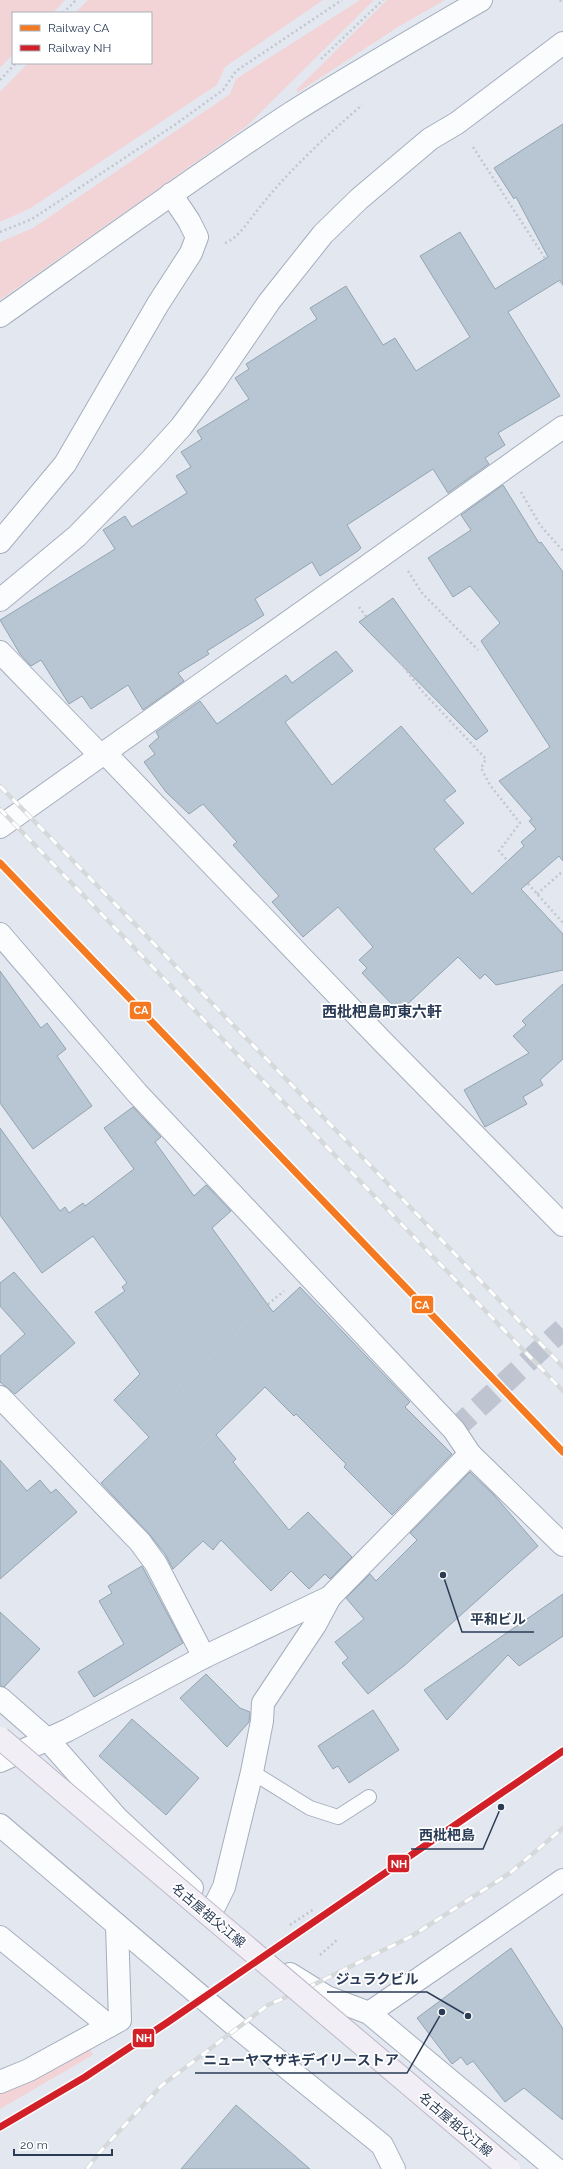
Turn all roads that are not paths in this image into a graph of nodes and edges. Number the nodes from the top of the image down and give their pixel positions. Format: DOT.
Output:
graph roads {
  1 [pos="481,0"];
  2 [pos="563,43"];
  3 [pos="171,194"];
  4 [pos="0,316"];
  5 [pos="563,427"];
  6 [pos="0,542"];
  7 [pos="0,600"];
  8 [pos="0,652"];
  9 [pos="103,755"];
  10 [pos="0,827"];
  11 [pos="0,934"];
  12 [pos="563,1225"];
  13 [pos="0,1397"];
  14 [pos="470,1454"];
  15 [pos="563,1546"];
  16 [pos="330,1596"];
  17 [pos="204,1657"];
  18 [pos="0,1698"];
  19 [pos="0,1738"];
  20 [pos="48,1740"];
  21 [pos="0,1761"];
  22 [pos="252,1772"];
  23 [pos="369,1797"];
  24 [pos="0,1826"];
  25 [pos="563,1880"];
  26 [pos="213,1909"];
  27 [pos="118,1924"];
  28 [pos="0,1937"];
  29 [pos="369,2013"];
  30 [pos="109,2026"];
  31 [pos="0,2082"];
  32 [pos="394,2169"];
  33 [pos="509,2169"];
  34 [pos="556,2169"];
  1 -- 3 [label="street"];
  2 -- 7 [label="street"];
  3 -- 4 [label="street"];
  3 -- 6 [label="street"];
  5 -- 9 [label="street"];
  8 -- 9 [label="street"];
  9 -- 10 [label="street"];
  9 -- 12 [label="street"];
  11 -- 14 [label="street"];
  13 -- 17 [label="street"];
  14 -- 15 [label="street"];
  14 -- 16 [label="street"];
  16 -- 17 [label="street"];
  16 -- 22 [label="street"];
  17 -- 20 [label="street"];
  18 -- 20 [label="street"];
  19 -- 33 [label="main road, 名古屋祖父江線, bridge"];
  20 -- 21 [label="street"];
  20 -- 26 [label="street"];
  22 -- 23 [label="lane"];
  22 -- 26 [label="street"];
  24 -- 27 [label="street"];
  25 -- 29 [label="street"];
  26 -- 29 [label="street"];
  27 -- 30 [label="street"];
  27 -- 32 [label="street"];
  28 -- 30 [label="street"];
  29 -- 34 [label="street"];
  30 -- 31 [label="street"];
}
